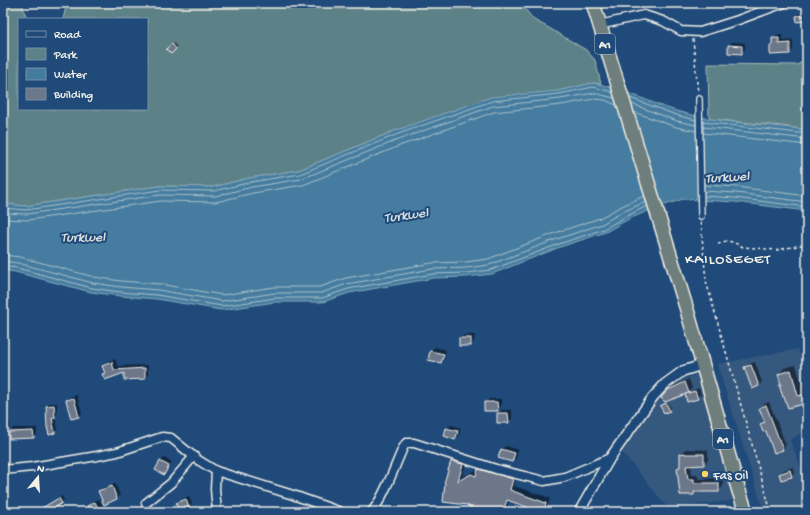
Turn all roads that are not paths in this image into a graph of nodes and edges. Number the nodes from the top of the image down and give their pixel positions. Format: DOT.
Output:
graph roads {
  1 [pos="592,3"];
  2 [pos="784,3"];
  3 [pos="599,25"];
  4 [pos="699,99"];
  5 [pos="701,216"];
  6 [pos="702,365"];
  7 [pos="194,456"];
  8 [pos="610,458"];
  9 [pos="3,470"];
  10 [pos="216,471"];
  11 [pos="146,503"];
  12 [pos="315,503"];
  13 [pos="217,512"];
  14 [pos="315,512"];
  15 [pos="341,512"];
  16 [pos="370,512"];
  17 [pos="579,512"];
  18 [pos="746,512"];
  1 -- 3 [label="highway, A1"];
  2 -- 3 [label="street"];
  3 -- 6 [label="highway, A1"];
  4 -- 5 [label="street"];
  6 -- 8 [label="street"];
  6 -- 18 [label="highway, A1"];
  7 -- 9 [label="street"];
  7 -- 10 [label="street"];
  7 -- 11 [label="street"];
  8 -- 16 [label="street"];
  8 -- 17 [label="street"];
  10 -- 12 [label="street"];
  10 -- 13 [label="street"];
  12 -- 14 [label="street"];
  12 -- 15 [label="street"];
}
